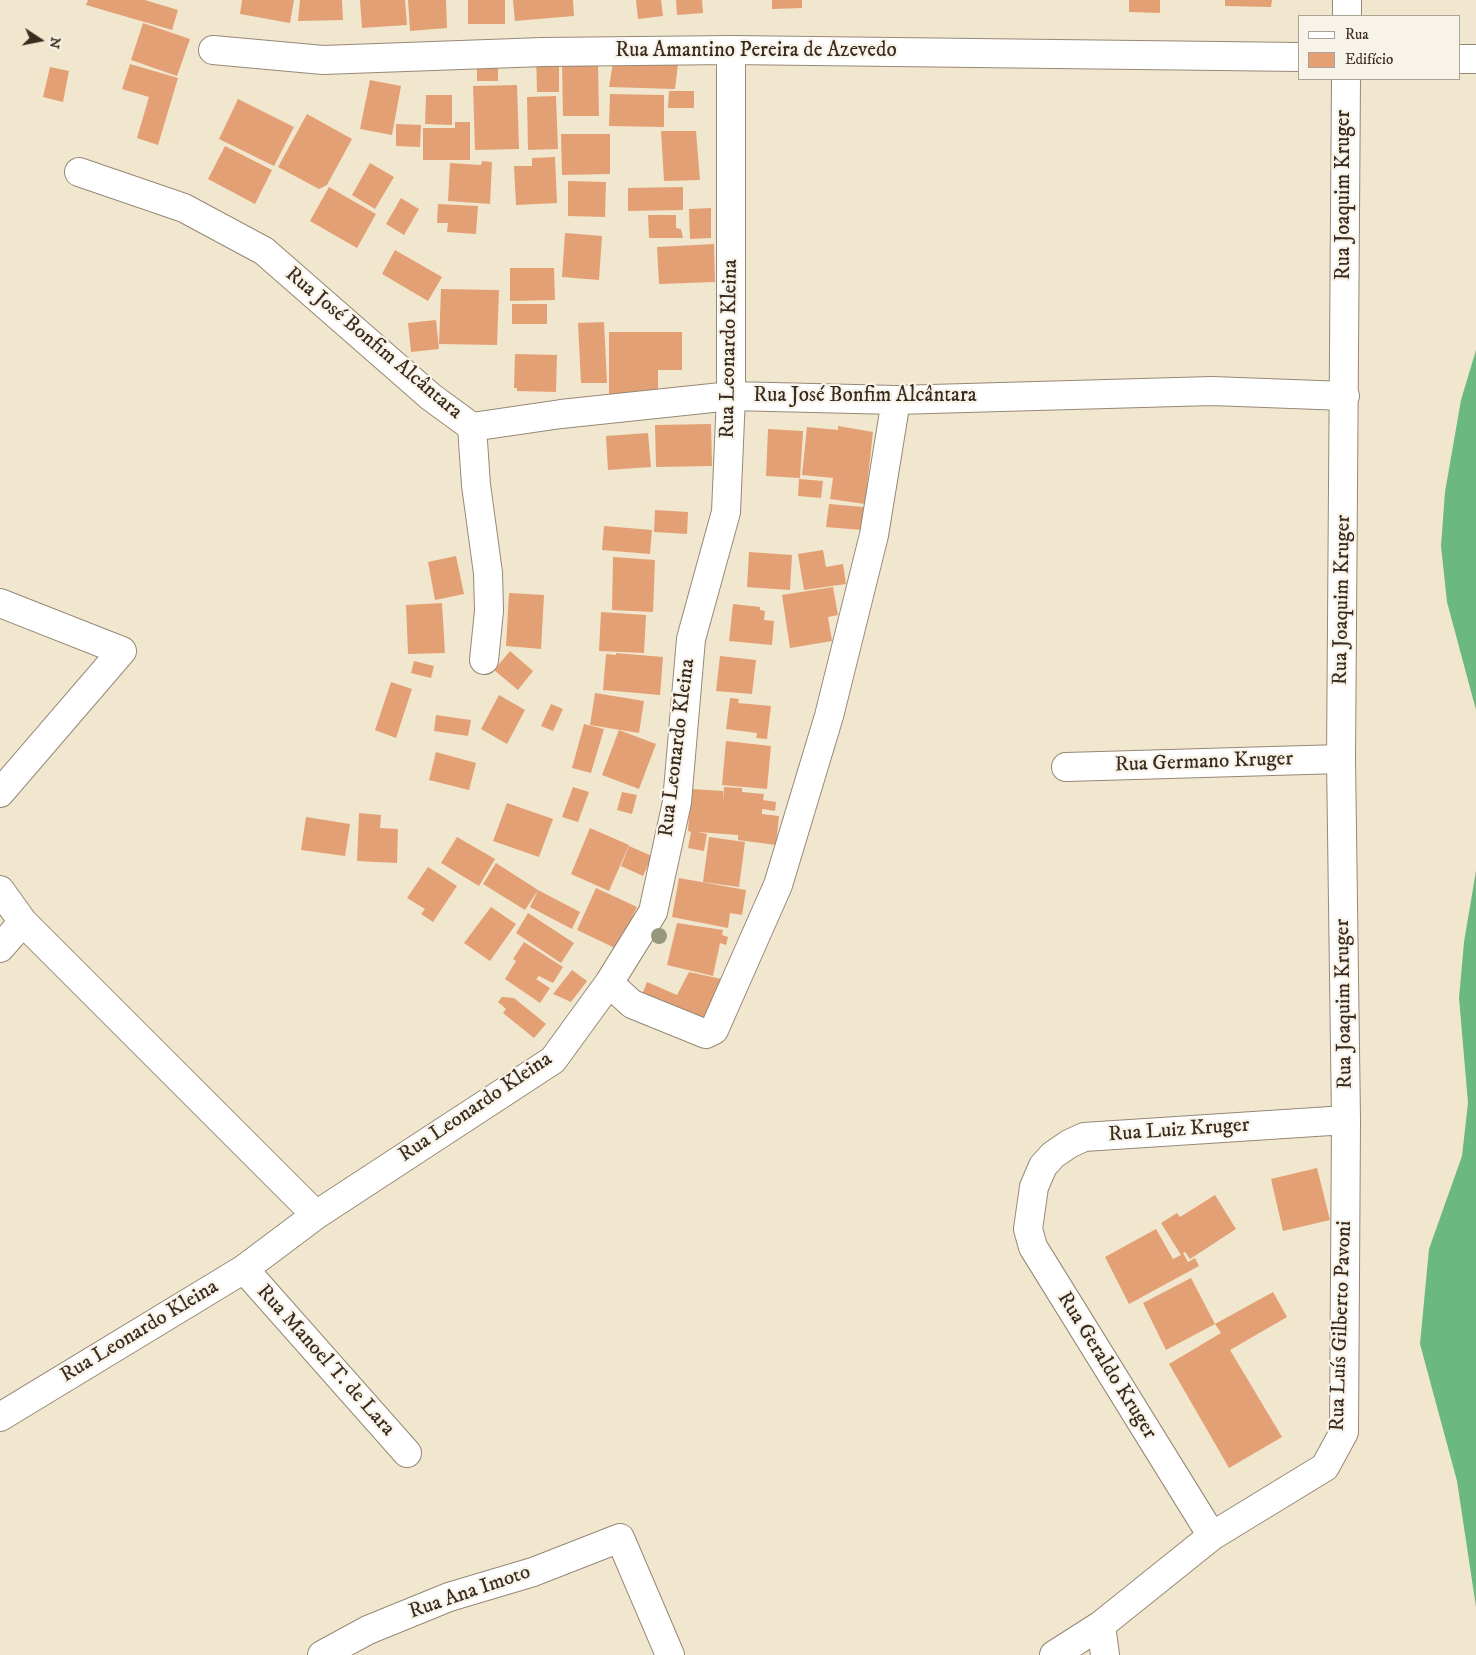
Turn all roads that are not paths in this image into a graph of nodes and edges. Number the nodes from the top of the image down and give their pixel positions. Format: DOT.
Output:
graph roads {
  1 [pos="1347,0"];
  2 [pos="1347,15"];
  3 [pos="213,50"];
  4 [pos="731,50"];
  5 [pos="1298,57"];
  6 [pos="1461,59"];
  7 [pos="1476,59"];
  8 [pos="1346,80"];
  9 [pos="79,172"];
  10 [pos="731,396"];
  11 [pos="1345,396"];
  12 [pos="896,400"];
  13 [pos="472,427"];
  14 [pos="0,603"];
  15 [pos="484,660"];
  16 [pos="1341,759"];
  17 [pos="1066,767"];
  18 [pos="0,794"];
  19 [pos="0,890"];
  20 [pos="23,922"];
  21 [pos="0,948"];
  22 [pos="609,984"];
  23 [pos="1346,1120"];
  24 [pos="1034,1187"];
  25 [pos="316,1215"];
  26 [pos="244,1269"];
  27 [pos="0,1417"];
  28 [pos="407,1453"];
  29 [pos="1212,1536"];
  30 [pos="1101,1624"];
  31 [pos="322,1655"];
  32 [pos="670,1655"];
  33 [pos="1054,1655"];
  34 [pos="1105,1655"];
  1 -- 2 [label="street"];
  3 -- 4 [label="street, Rua Amantino Pereira de Azevedo"];
  4 -- 5 [label="street, Rua Amantino Pereira de Azevedo"];
  4 -- 10 [label="street, Rua Leonardo Kleina"];
  6 -- 7 [label="street"];
  8 -- 11 [label="street, Rua Joaquim Kruger"];
  9 -- 13 [label="street, Rua José Bonfim Alcântara"];
  10 -- 12 [label="street, Rua José Bonfim Alcântara"];
  10 -- 13 [label="street, Rua José Bonfim Alcântara"];
  10 -- 22 [label="street, Rua Leonardo Kleina"];
  11 -- 12 [label="street, Rua José Bonfim Alcântara"];
  11 -- 16 [label="street, Rua Joaquim Kruger"];
  12 -- 22 [label="street"];
  13 -- 15 [label="street"];
  14 -- 18 [label="street"];
  16 -- 17 [label="street, Rua Germano Kruger"];
  16 -- 23 [label="street, Rua Joaquim Kruger"];
  19 -- 20 [label="street"];
  20 -- 21 [label="street"];
  20 -- 25 [label="street"];
  22 -- 25 [label="street, Rua Leonardo Kleina"];
  23 -- 24 [label="street, Rua Luiz Kruger"];
  23 -- 29 [label="street, Rua Luís Gilberto Pavoni"];
  24 -- 29 [label="street, Rua Geraldo Kruger"];
  25 -- 26 [label="street, Rua Leonardo Kleina"];
  26 -- 27 [label="street, Rua Leonardo Kleina"];
  26 -- 28 [label="street, Rua Manoel T. de Lara"];
  29 -- 30 [label="street, Rua Luís Gilberto Pavoni"];
  30 -- 33 [label="street, Rua Luís Gilberto Pavoni"];
  30 -- 34 [label="street"];
  31 -- 32 [label="street, Rua Ana Imoto"];
}
